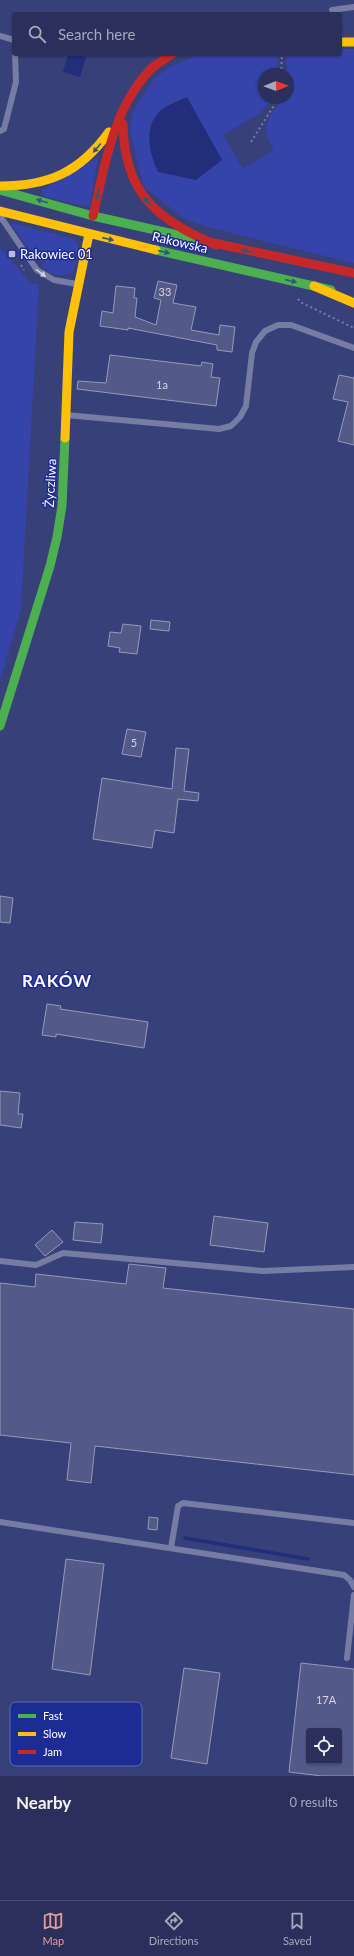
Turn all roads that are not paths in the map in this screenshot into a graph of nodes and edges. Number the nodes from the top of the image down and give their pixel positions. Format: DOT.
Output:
graph roads {
  1 [pos="354,7"];
  2 [pos="332,10"];
  3 [pos="0,36"];
  4 [pos="12,39"];
  5 [pos="342,42"];
  6 [pos="354,42"];
  7 [pos="15,56"];
  8 [pos="168,56"];
  9 [pos="126,103"];
  10 [pos="0,131"];
  11 [pos="0,186"];
  12 [pos="0,190"];
  13 [pos="0,211"];
  14 [pos="0,216"];
  15 [pos="93,216"];
  16 [pos="89,234"];
  17 [pos="216,245"];
  18 [pos="354,273"];
  19 [pos="78,284"];
  20 [pos="314,286"];
  21 [pos="354,295"];
  22 [pos="354,303"];
  23 [pos="354,348"];
  24 [pos="66,415"];
  25 [pos="0,726"];
  26 [pos="0,1261"];
  27 [pos="354,1267"];
  28 [pos="0,1522"];
  29 [pos="354,1523"];
  30 [pos="170,1548"];
  31 [pos="354,1587"];
  32 [pos="354,1595"];
  33 [pos="347,1658"];
  1 -- 2 [label="lane"];
  3 -- 4 [label="lane"];
  5 -- 6 [label="main road"];
  7 -- 10 [label="lane"];
  8 -- 9 [label="main road"];
  9 -- 11 [label="main road, one-way"];
  9 -- 15 [label="main road, Życzliwa, one-way"];
  17 -- 9 [label="main road, one-way"];
  15 -- 12 [label="main road, Rakowska, one-way"];
  13 -- 16 [label="main road, Rakowska"];
  14 -- 19 [label="lane, one-way"];
  15 -- 16 [label="main road, Życzliwa"];
  15 -- 17 [label="main road, Rakowska"];
  16 -- 19 [label="main road, Życzliwa"];
  16 -- 20 [label="main road, Rakowska, one-way"];
  18 -- 17 [label="main road, Rakowska, one-way"];
  19 -- 24 [label="main road, Życzliwa"];
  20 -- 21 [label="main road, Rakowska"];
  20 -- 22 [label="main road"];
  23 -- 24 [label="lane"];
  24 -- 25 [label="main road, Życzliwa"];
  26 -- 27 [label="lane"];
  28 -- 30 [label="lane"];
  29 -- 30 [label="lane"];
  30 -- 31 [label="lane"];
  32 -- 33 [label="lane"];
}
